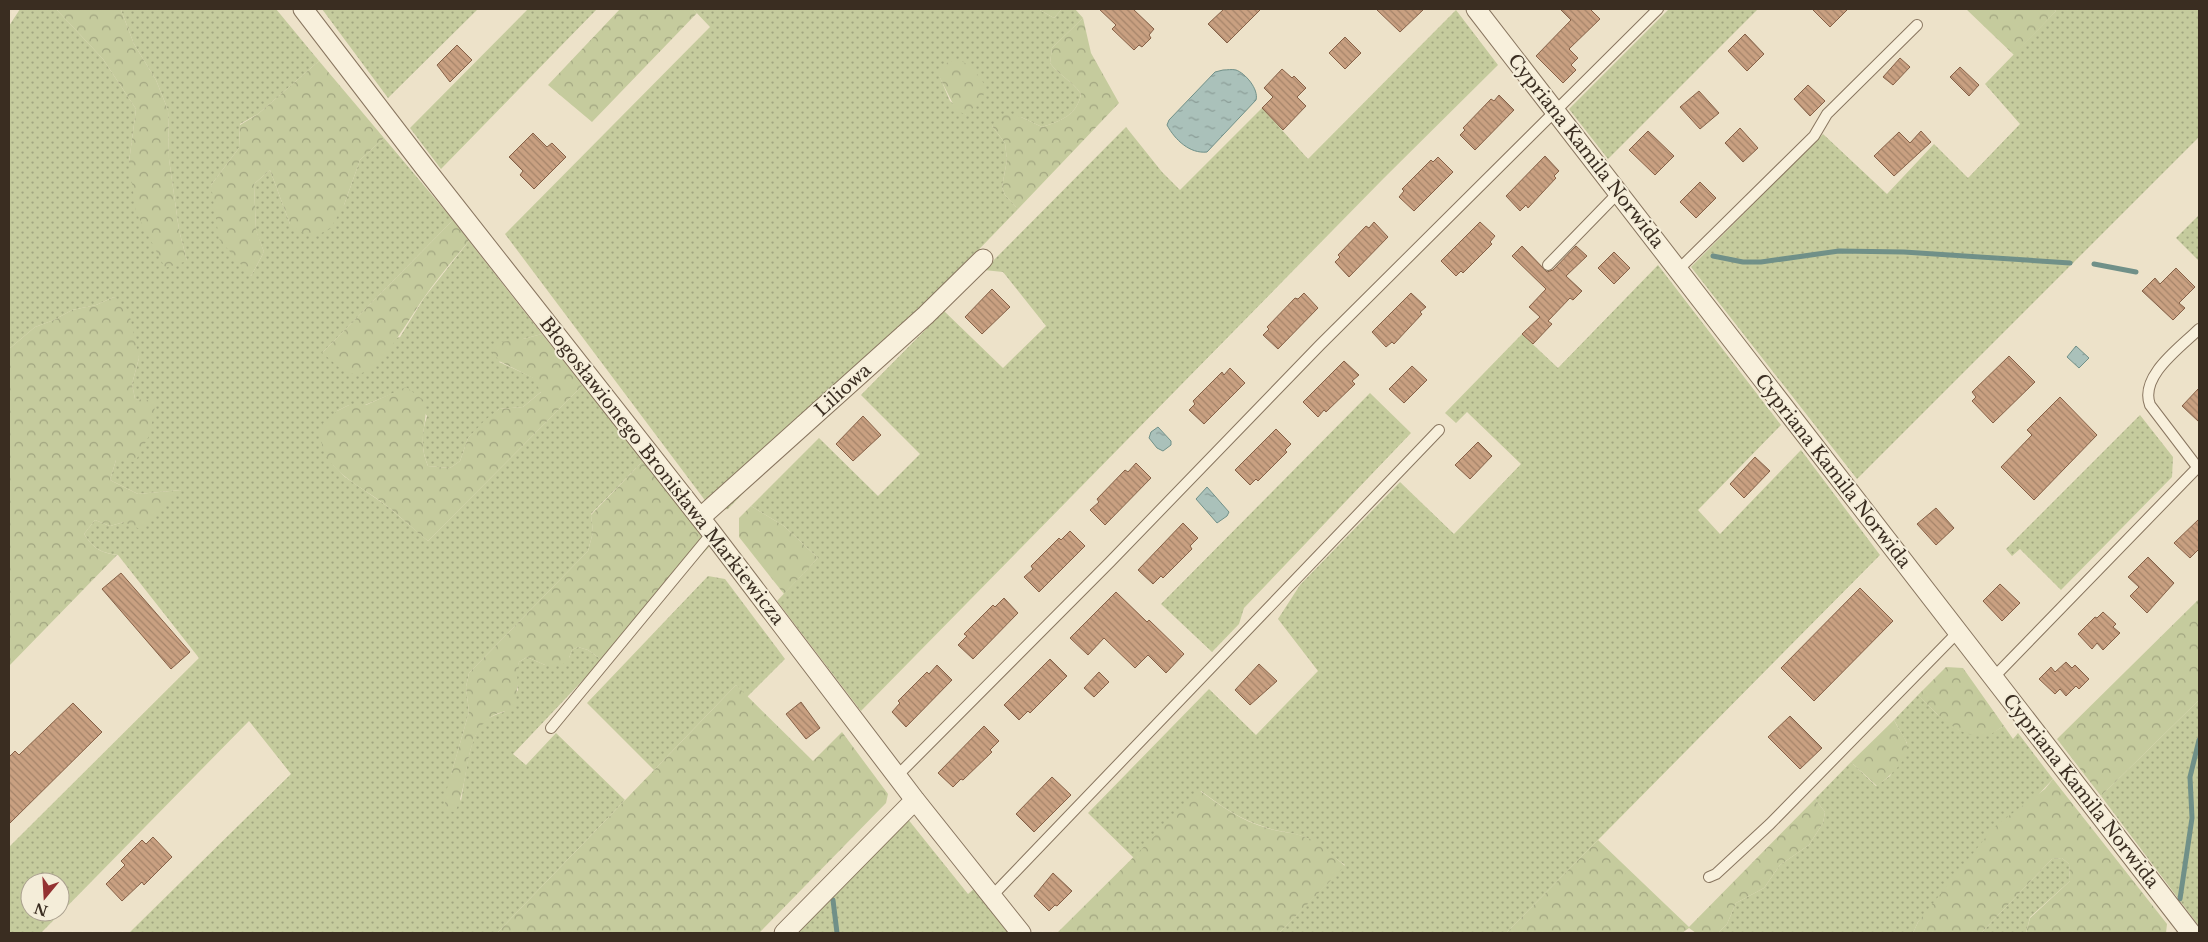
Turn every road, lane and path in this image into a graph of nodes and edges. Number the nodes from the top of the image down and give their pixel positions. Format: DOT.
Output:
graph roads {
  1 [pos="303,9"];
  2 [pos="1476,9"];
  3 [pos="1658,9"];
  4 [pos="1917,25"];
  5 [pos="1556,110"];
  6 [pos="1619,192"];
  7 [pos="983,259"];
  8 [pos="1548,265"];
  9 [pos="1677,271"];
  10 [pos="2199,329"];
  11 [pos="1439,430"];
  12 [pos="2198,467"];
  13 [pos="700,518"];
  14 [pos="712,533"];
  15 [pos="1958,632"];
  16 [pos="1993,678"];
  17 [pos="550,728"];
  18 [pos="897,776"];
  19 [pos="914,800"];
  20 [pos="1709,878"];
  21 [pos="992,896"];
  22 [pos="784,933"];
  23 [pos="1021,933"];
  24 [pos="2191,933"];
  1 -- 13 [label="street, Błogosławionego Bronisława Markiewicza"];
  2 -- 5 [label="street, Cypriana Kamila Norwida"];
  3 -- 5 [label="lane"];
  4 -- 9 [label="lane"];
  5 -- 6 [label="street, Cypriana Kamila Norwida"];
  5 -- 18 [label="lane"];
  6 -- 8 [label="lane"];
  6 -- 9 [label="street, Cypriana Kamila Norwida"];
  7 -- 13 [label="street, Liliowa"];
  9 -- 15 [label="street, Cypriana Kamila Norwida"];
  10 -- 12 [label="lane"];
  11 -- 21 [label="lane"];
  12 -- 16 [label="lane"];
  13 -- 14 [label="street, Błogosławionego Bronisława Markiewicza"];
  14 -- 17 [label="lane"];
  14 -- 18 [label="street, Błogosławionego Bronisława Markiewicza"];
  15 -- 16 [label="street, Cypriana Kamila Norwida"];
  15 -- 20 [label="lane"];
  16 -- 24 [label="street, Cypriana Kamila Norwida"];
  18 -- 19 [label="street, Błogosławionego Bronisława Markiewicza"];
  19 -- 21 [label="street, Błogosławionego Bronisława Markiewicza"];
  19 -- 22 [label="street"];
  21 -- 23 [label="street, Błogosławionego Bronisława Markiewicza"];
}
